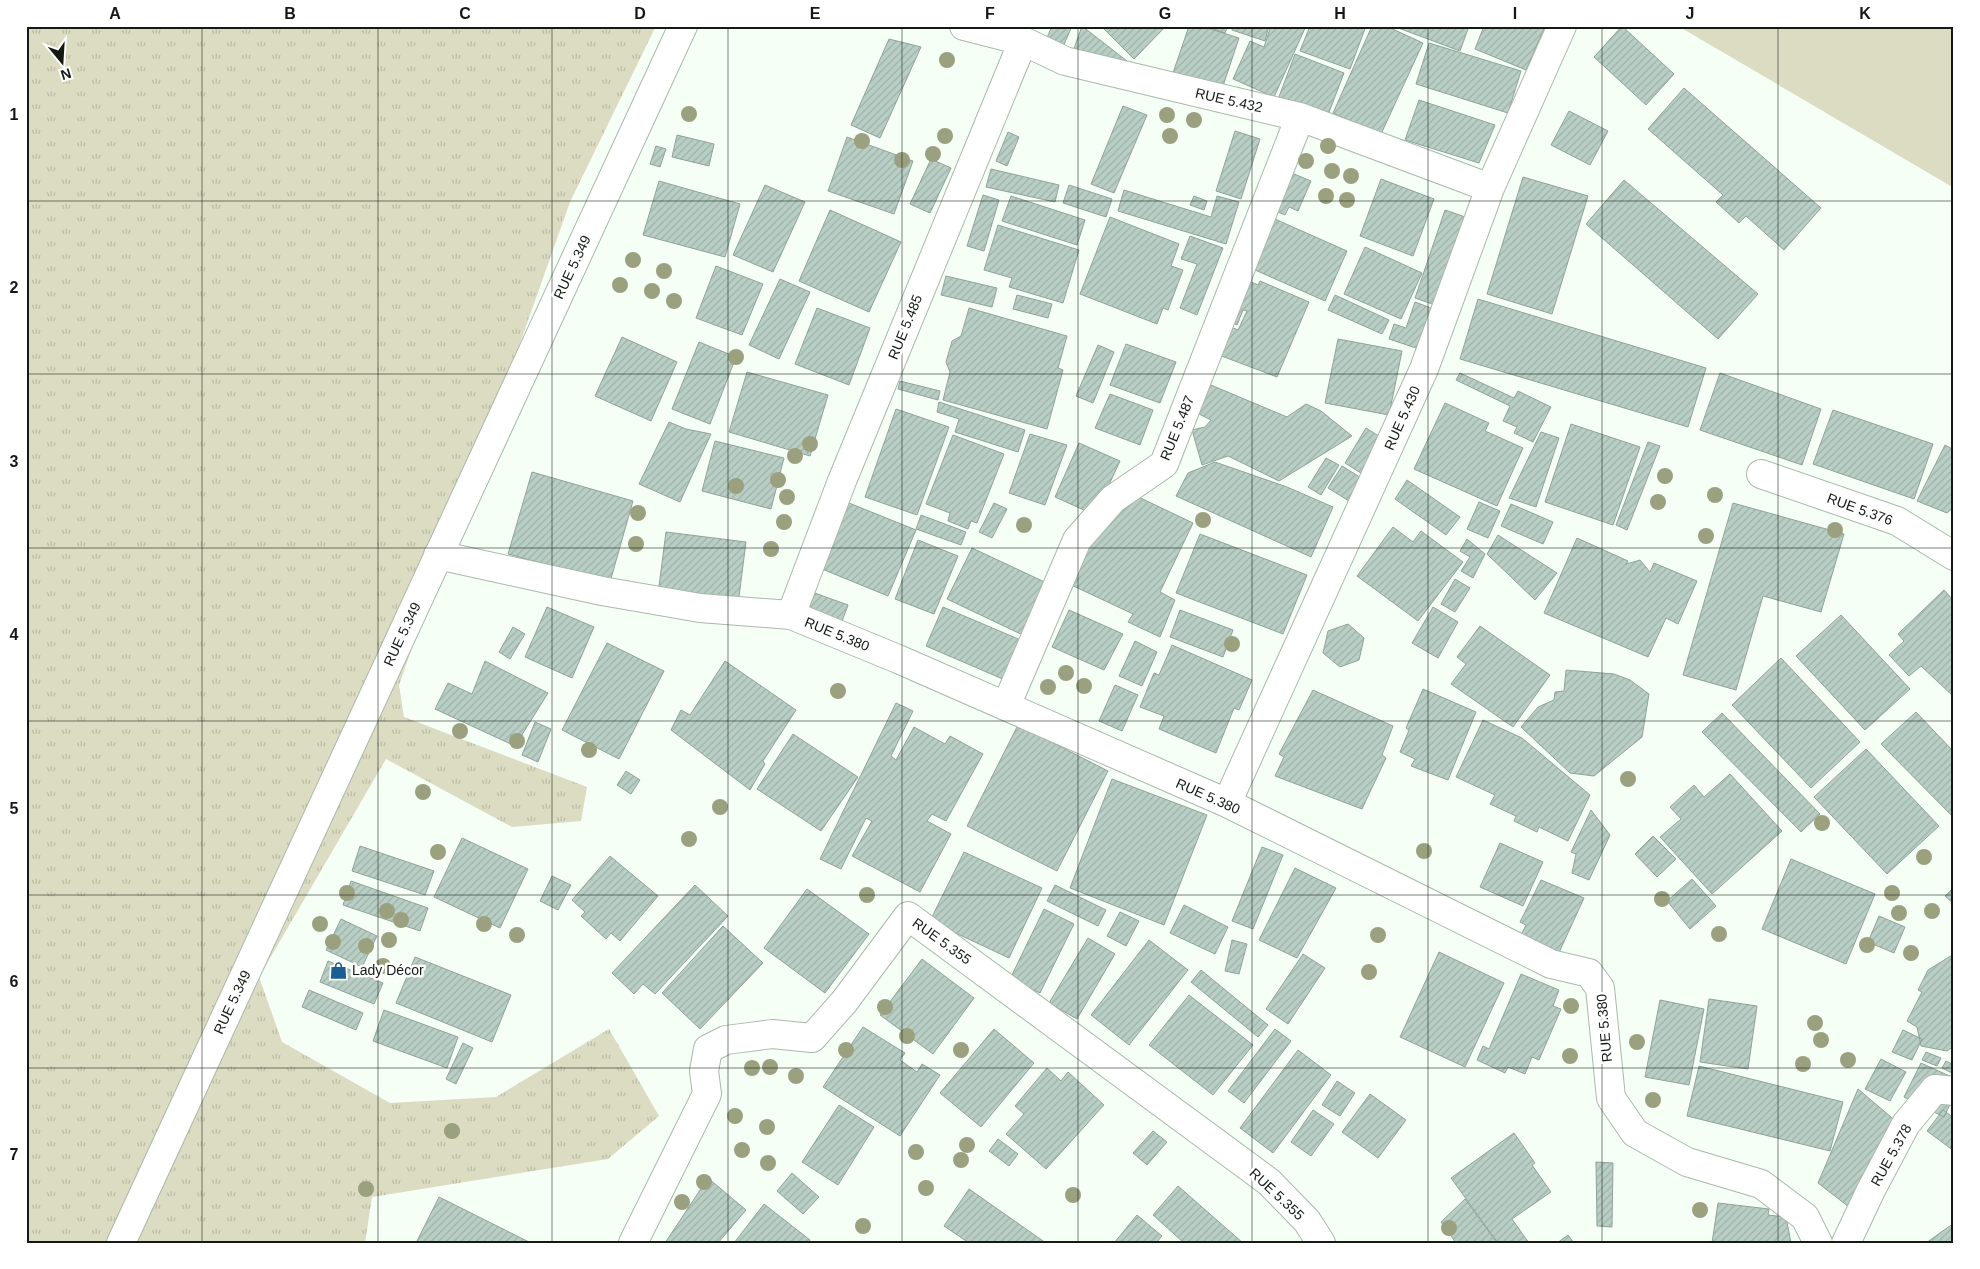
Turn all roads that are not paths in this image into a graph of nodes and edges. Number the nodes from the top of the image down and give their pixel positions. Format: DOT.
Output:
graph roads {
  1 [pos="683,26"];
  2 [pos="964,26"];
  3 [pos="1562,26"];
  4 [pos="1023,41"];
  5 [pos="1300,117"];
  6 [pos="1490,188"];
  7 [pos="1761,474"];
  8 [pos="438,556"];
  9 [pos="1954,556"];
  10 [pos="791,615"];
  11 [pos="1006,706"];
  12 [pos="1227,804"];
  13 [pos="1954,1091"];
  14 [pos="121,1243"];
  15 [pos="633,1243"];
  16 [pos="1321,1243"];
  17 [pos="1818,1243"];
  18 [pos="1846,1243"];
  1 -- 8 [label="street, RUE 5.349"];
  2 -- 4 [label="street, RUE 5.432"];
  3 -- 6 [label="street, RUE 5.430"];
  4 -- 5 [label="street, RUE 5.432"];
  4 -- 10 [label="street, RUE 5.485"];
  5 -- 6 [label="street, RUE 5.432"];
  5 -- 11 [label="street, RUE 5.487"];
  6 -- 12 [label="street, RUE 5.430"];
  7 -- 9 [label="street, RUE 5.376"];
  8 -- 10 [label="street, RUE 5.380"];
  8 -- 14 [label="street, RUE 5.349"];
  10 -- 11 [label="street, RUE 5.380"];
  11 -- 12 [label="street, RUE 5.380"];
  12 -- 17 [label="street, RUE 5.380"];
  13 -- 18 [label="street, RUE 5.378"];
  15 -- 16 [label="street, RUE 5.355"];
}
